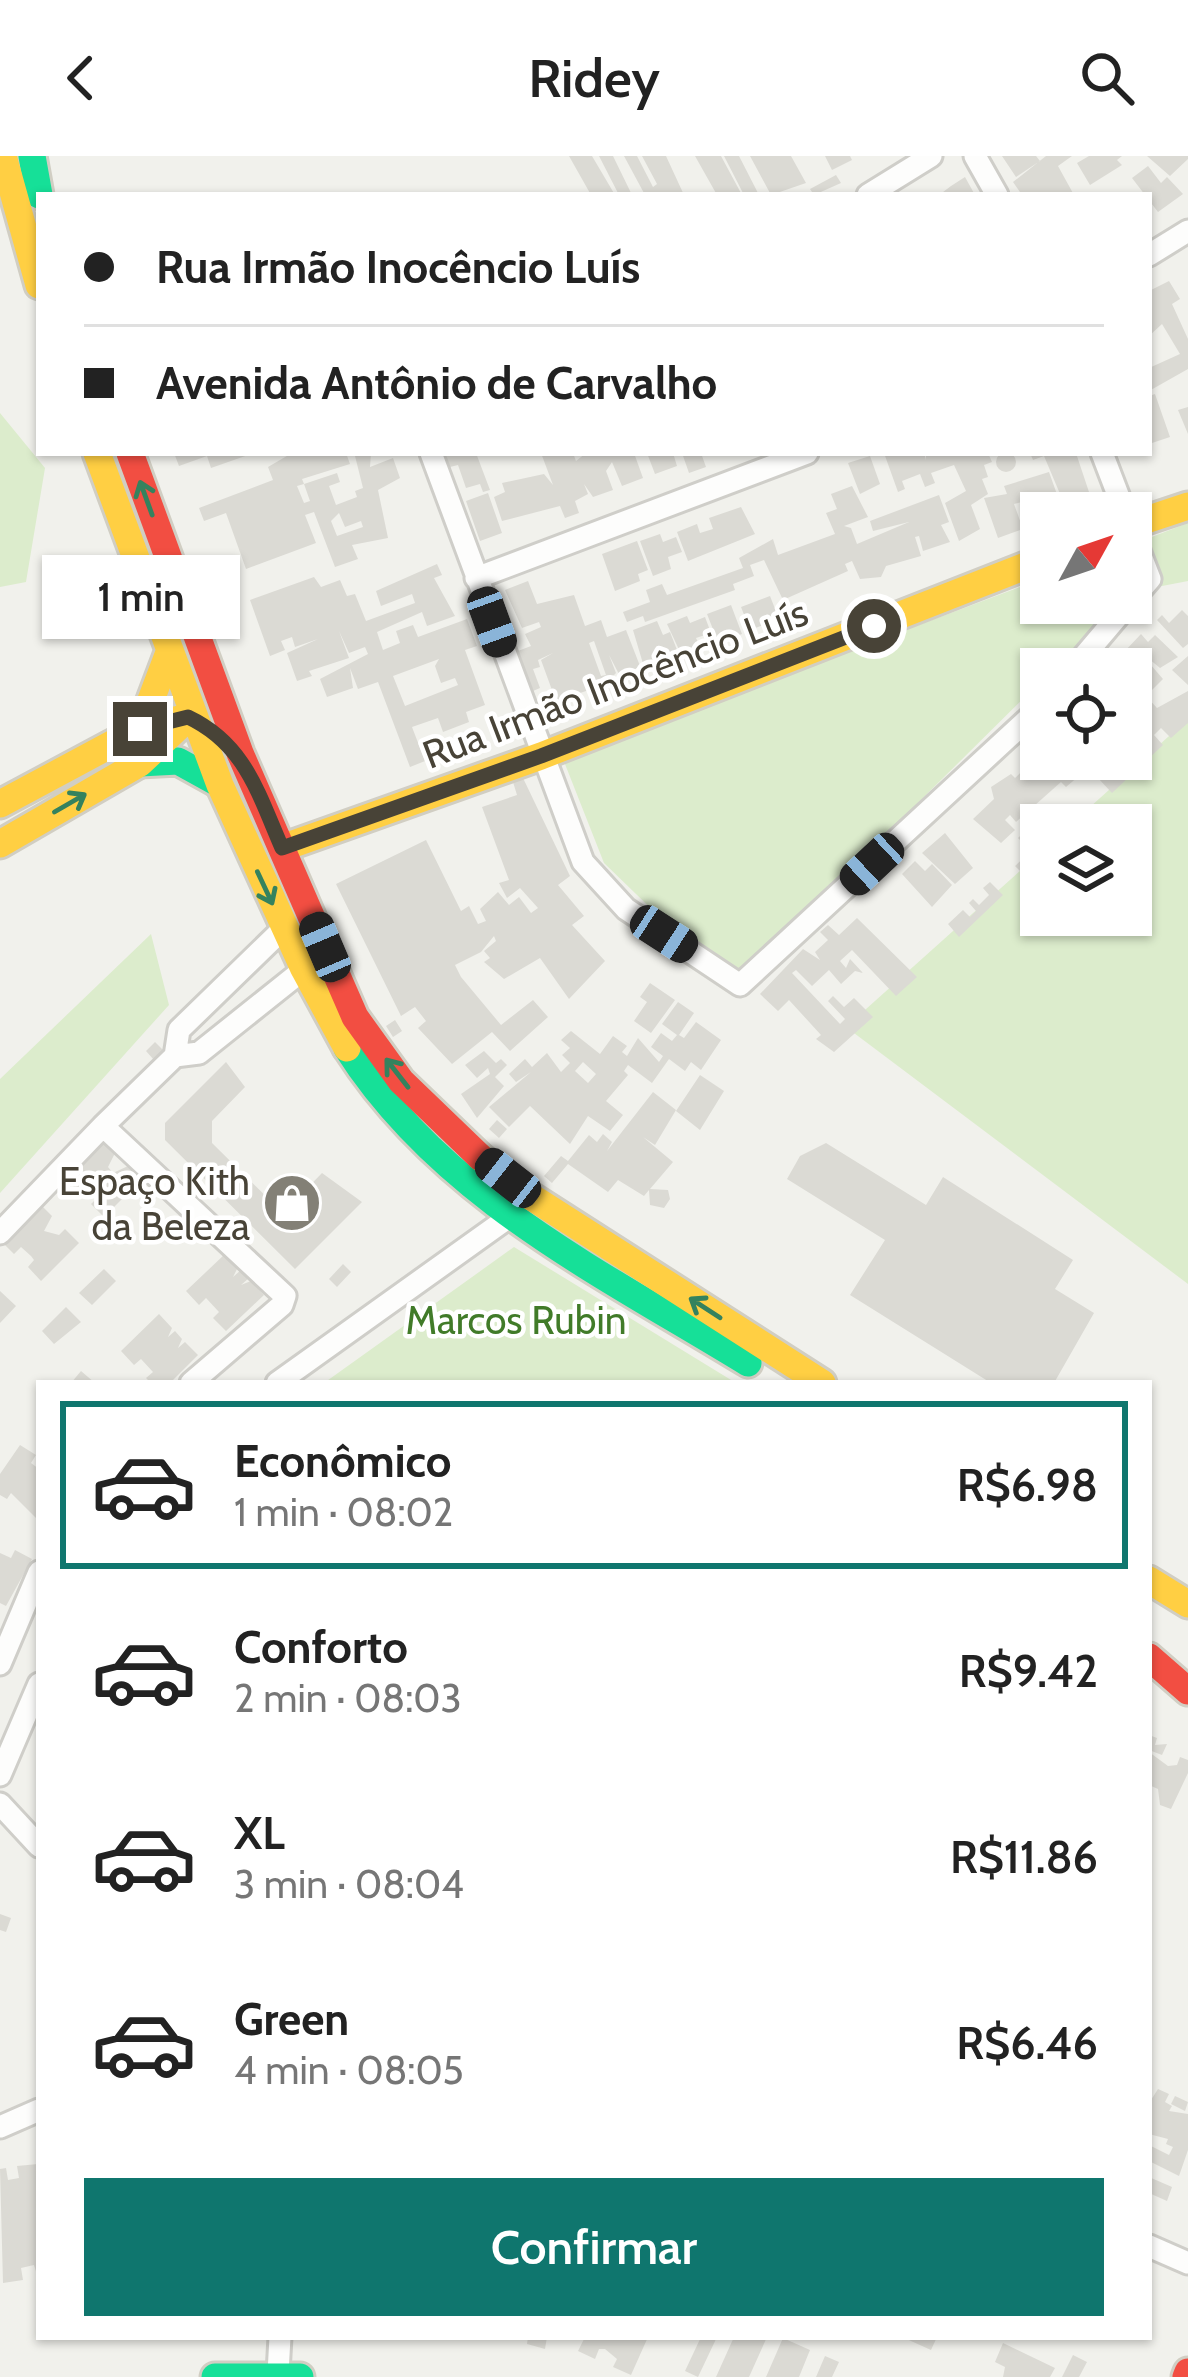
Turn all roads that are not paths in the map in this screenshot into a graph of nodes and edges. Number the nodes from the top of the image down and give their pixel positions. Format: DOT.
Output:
graph roads {
  1 [pos="3,156"];
  2 [pos="32,156"];
  3 [pos="931,156"];
  4 [pos="975,156"];
  5 [pos="38,192"];
  6 [pos="873,192"];
  7 [pos="995,192"];
  8 [pos="1188,231"];
  9 [pos="1152,253"];
  10 [pos="36,276"];
  11 [pos="98,456"];
  12 [pos="131,456"];
  13 [pos="432,456"];
  14 [pos="799,456"];
  15 [pos="1103,456"];
  16 [pos="1116,492"];
  17 [pos="1188,506"];
  18 [pos="1152,520"];
  19 [pos="1020,568"];
  20 [pos="476,578"];
  21 [pos="1111,624"];
  22 [pos="1091,648"];
  23 [pos="168,655"];
  24 [pos="214,687"];
  25 [pos="188,717"];
  26 [pos="1020,726"];
  27 [pos="140,729"];
  28 [pos="240,753"];
  29 [pos="541,756"];
  30 [pos="140,763"];
  31 [pos="216,782"];
  32 [pos="0,804"];
  33 [pos="0,844"];
  34 [pos="282,848"];
  35 [pos="284,928"];
  36 [pos="302,970"];
  37 [pos="239,971"];
  38 [pos="263,1002"];
  39 [pos="176,1056"];
  40 [pos="103,1126"];
  41 [pos="512,1215"];
  42 [pos="0,1233"];
  43 [pos="195,1380"];
  44 [pos="282,1380"];
  45 [pos="775,1380"];
  46 [pos="817,1380"];
  47 [pos="36,1579"];
  48 [pos="1152,1582"];
  49 [pos="1188,1604"];
  50 [pos="0,1664"];
  51 [pos="36,1691"];
  52 [pos="0,1775"];
  53 [pos="0,1804"];
  54 [pos="36,1843"];
  55 [pos="36,2111"];
  56 [pos="0,2127"];
  57 [pos="1152,2247"];
  58 [pos="1188,2264"];
  59 [pos="281,2340"];
  60 [pos="289,2375"];
  61 [pos="215,2377"];
  1 -- 10 [label="main road"];
  2 -- 5 [label="main road"];
  3 -- 6 [label="street"];
  4 -- 7 [label="street"];
  8 -- 9 [label="street"];
  11 -- 23 [label="main road"];
  24 -- 12 [label="main road, one-way"];
  13 -- 20 [label="street"];
  14 -- 20 [label="street"];
  15 -- 16 [label="street"];
  17 -- 18 [label="main road"];
  19 -- 29 [label="main road, Rua Irmão Inocêncio Luís"];
  20 -- 29 [label="street"];
  21 -- 22 [label="street"];
  23 -- 25 [label="main road"];
  23 -- 27 [label="main road"];
  24 -- 25 [label="main road"];
  24 -- 28 [label="main road"];
  25 -- 27 [label="main road"];
  25 -- 28 [label="main road"];
  25 -- 30 [label="main road"];
  25 -- 31 [label="main road"];
  26 -- 29 [label="street"];
  27 -- 32 [label="main road"];
  28 -- 34 [label="main road"];
  29 -- 34 [label="main road, Rua Irmão Inocêncio Luís"];
  30 -- 31 [label="main road"];
  33 -- 30 [label="main road, one-way"];
  31 -- 35 [label="main road, one-way"];
  46 -- 34 [label="main road, one-way"];
  35 -- 36 [label="main road"];
  35 -- 37 [label="street"];
  36 -- 38 [label="street"];
  36 -- 41 [label="main road"];
  37 -- 38 [label="street"];
  37 -- 39 [label="street"];
  38 -- 39 [label="street"];
  39 -- 40 [label="street"];
  40 -- 42 [label="street"];
  40 -- 43 [label="street"];
  41 -- 44 [label="street"];
  41 -- 45 [label="main road"];
  47 -- 50 [label="street"];
  48 -- 49 [label="main road"];
  51 -- 52 [label="street"];
  53 -- 54 [label="street"];
  55 -- 56 [label="street"];
  57 -- 58 [label="street"];
  59 -- 60 [label="street"];
  60 -- 61 [label="main road"];
}
